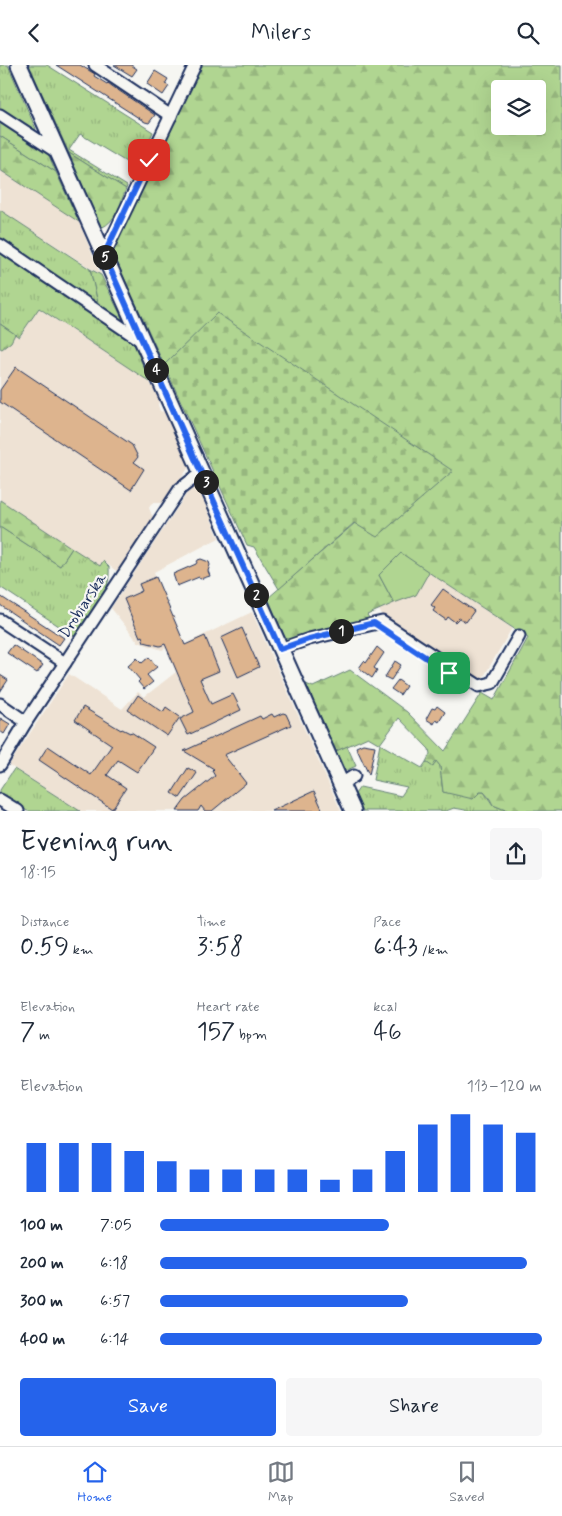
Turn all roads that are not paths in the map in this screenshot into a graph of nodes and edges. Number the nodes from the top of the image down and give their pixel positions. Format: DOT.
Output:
graph roads {
  1 [pos="19,65"];
  2 [pos="95,65"];
  3 [pos="195,65"];
  4 [pos="0,115"];
  5 [pos="171,116"];
  6 [pos="58,153"];
  7 [pos="0,245"];
  8 [pos="104,255"];
  9 [pos="143,341"];
  10 [pos="202,472"];
  11 [pos="0,620"];
  12 [pos="378,622"];
  13 [pos="519,636"];
  14 [pos="280,649"];
  15 [pos="65,663"];
  16 [pos="449,673"];
  17 [pos="0,704"];
  18 [pos="26,722"];
  19 [pos="0,765"];
  20 [pos="354,777"];
  21 [pos="340,784"];
  22 [pos="0,799"];
  23 [pos="18,811"];
  24 [pos="353,811"];
  1 -- 6 [label="main road"];
  2 -- 5 [label="street"];
  3 -- 5 [label="street"];
  4 -- 6 [label="street"];
  5 -- 8 [label="street"];
  6 -- 8 [label="main road"];
  7 -- 9 [label="street"];
  8 -- 9 [label="main road"];
  9 -- 10 [label="main road"];
  10 -- 14 [label="main road"];
  10 -- 15 [label="street, Drobiarska"];
  11 -- 15 [label="street"];
  12 -- 13 [label="street"];
  12 -- 14 [label="street"];
  12 -- 16 [label="street"];
  14 -- 21 [label="main road"];
  15 -- 18 [label="street, Drobiarska"];
  17 -- 18 [label="street"];
  18 -- 19 [label="street, Drobiarska"];
  20 -- 21 [label="street"];
  21 -- 24 [label="main road"];
  22 -- 23 [label="street"];
}
